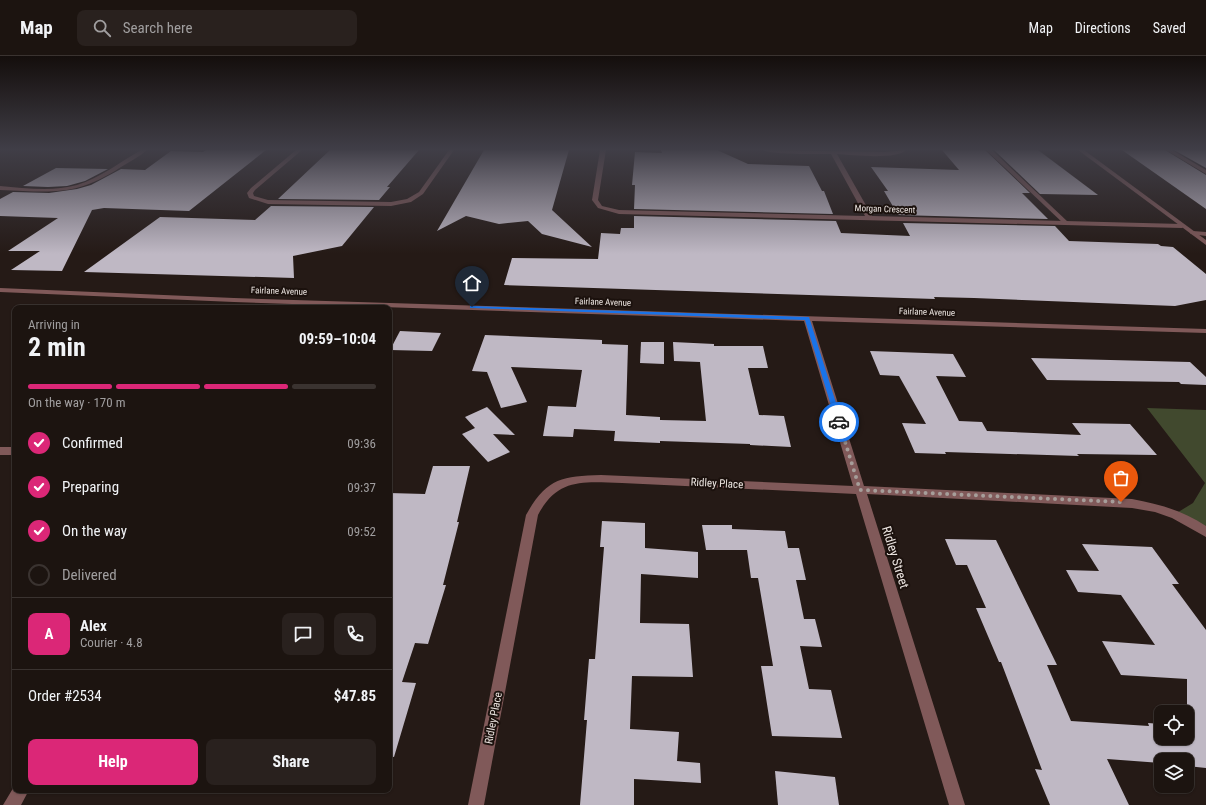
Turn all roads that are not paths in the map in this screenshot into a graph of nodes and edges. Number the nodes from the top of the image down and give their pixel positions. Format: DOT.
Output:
graph roads {
  1 [pos="81,185"];
  2 [pos="258,185"];
  3 [pos="427,185"];
  4 [pos="597,185"];
  5 [pos="851,185"];
  6 [pos="1026,185"];
  7 [pos="1127,185"];
  8 [pos="0,188"];
  9 [pos="869,218"];
  10 [pos="1066,222"];
  11 [pos="1182,226"];
  12 [pos="1193,234"];
  13 [pos="1206,234"];
  14 [pos="1206,243"];
  15 [pos="0,290"];
  16 [pos="234,300"];
  17 [pos="230,305"];
  18 [pos="807,318"];
  19 [pos="1206,331"];
  20 [pos="0,451"];
  21 [pos="12,451"];
  22 [pos="860,490"];
  23 [pos="1206,532"];
  24 [pos="19,793"];
  25 [pos="11,805"];
  26 [pos="476,805"];
  27 [pos="957,805"];
  1 -- 8 [label="street"];
  2 -- 3 [label="street"];
  4 -- 9 [label="street, Morgan Crescent"];
  5 -- 9 [label="street"];
  6 -- 10 [label="street"];
  7 -- 11 [label="street"];
  9 -- 10 [label="street, Morgan Crescent"];
  10 -- 11 [label="street, Morgan Crescent"];
  11 -- 12 [label="street"];
  12 -- 13 [label="street"];
  12 -- 14 [label="street"];
  15 -- 16 [label="street, Fairlane Avenue"];
  16 -- 17 [label="street"];
  16 -- 18 [label="street, Fairlane Avenue"];
  18 -- 19 [label="street, Fairlane Avenue"];
  18 -- 22 [label="street, Ridley Street"];
  20 -- 21 [label="street"];
  22 -- 23 [label="street, Ridley Place"];
  22 -- 26 [label="street, Ridley Place"];
  22 -- 27 [label="street, Ridley Street"];
  24 -- 25 [label="street"];
}
